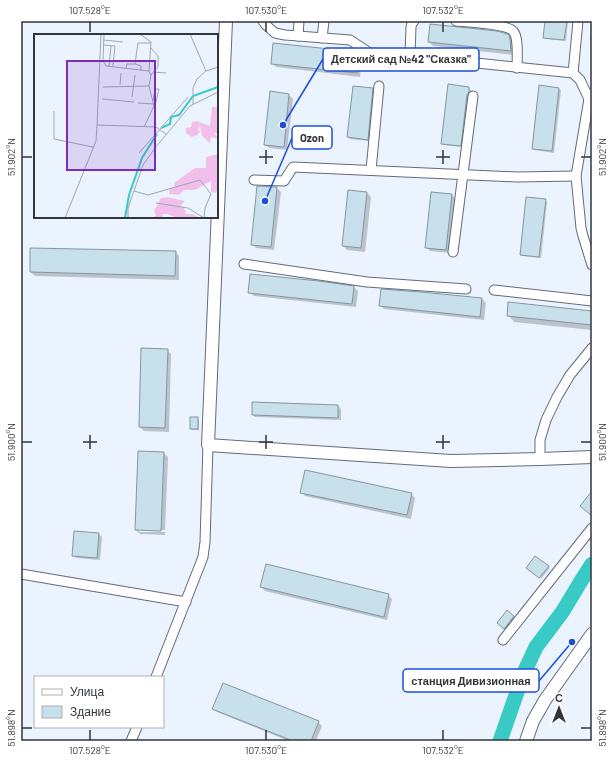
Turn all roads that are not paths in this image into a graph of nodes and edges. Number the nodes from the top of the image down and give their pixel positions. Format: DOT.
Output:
graph roads {
  1 [pos="226,21"];
  2 [pos="263,21"];
  3 [pos="299,21"];
  4 [pos="324,21"];
  5 [pos="414,21"];
  6 [pos="456,21"];
  7 [pos="578,21"];
  8 [pos="475,22"];
  9 [pos="298,36"];
  10 [pos="322,38"];
  11 [pos="410,56"];
  12 [pos="517,68"];
  13 [pos="573,73"];
  14 [pos="380,86"];
  15 [pos="473,96"];
  16 [pos="590,96"];
  17 [pos="371,170"];
  18 [pos="463,174"];
  19 [pos="576,176"];
  20 [pos="254,180"];
  21 [pos="218,210"];
  22 [pos="218,218"];
  23 [pos="453,252"];
  24 [pos="244,264"];
  25 [pos="592,265"];
  26 [pos="466,289"];
  27 [pos="494,290"];
  28 [pos="592,301"];
  29 [pos="592,348"];
  30 [pos="208,446"];
  31 [pos="592,457"];
  32 [pos="540,459"];
  33 [pos="592,528"];
  34 [pos="21,574"];
  35 [pos="186,602"];
  36 [pos="592,634"];
  37 [pos="503,640"];
  38 [pos="156,676"];
  39 [pos="137,728"];
  40 [pos="131,741"];
  41 [pos="526,741"];
  1 -- 21 [label="street"];
  2 -- 9 [label="street"];
  3 -- 9 [label="street"];
  4 -- 10 [label="street"];
  5 -- 11 [label="street"];
  6 -- 8 [label="street"];
  7 -- 13 [label="street"];
  8 -- 12 [label="street"];
  9 -- 10 [label="street"];
  10 -- 11 [label="street"];
  11 -- 12 [label="street"];
  12 -- 13 [label="street"];
  13 -- 16 [label="street"];
  14 -- 17 [label="street"];
  15 -- 18 [label="street"];
  16 -- 19 [label="street"];
  17 -- 18 [label="street"];
  17 -- 20 [label="street"];
  18 -- 19 [label="street"];
  18 -- 23 [label="street"];
  19 -- 25 [label="street"];
  22 -- 30 [label="street"];
  24 -- 26 [label="street"];
  27 -- 28 [label="street"];
  29 -- 32 [label="street"];
  30 -- 32 [label="street"];
  30 -- 35 [label="street"];
  31 -- 32 [label="street"];
  33 -- 37 [label="street"];
  34 -- 35 [label="street"];
  35 -- 38 [label="street"];
  36 -- 41 [label="street"];
  39 -- 40 [label="street"];
}
